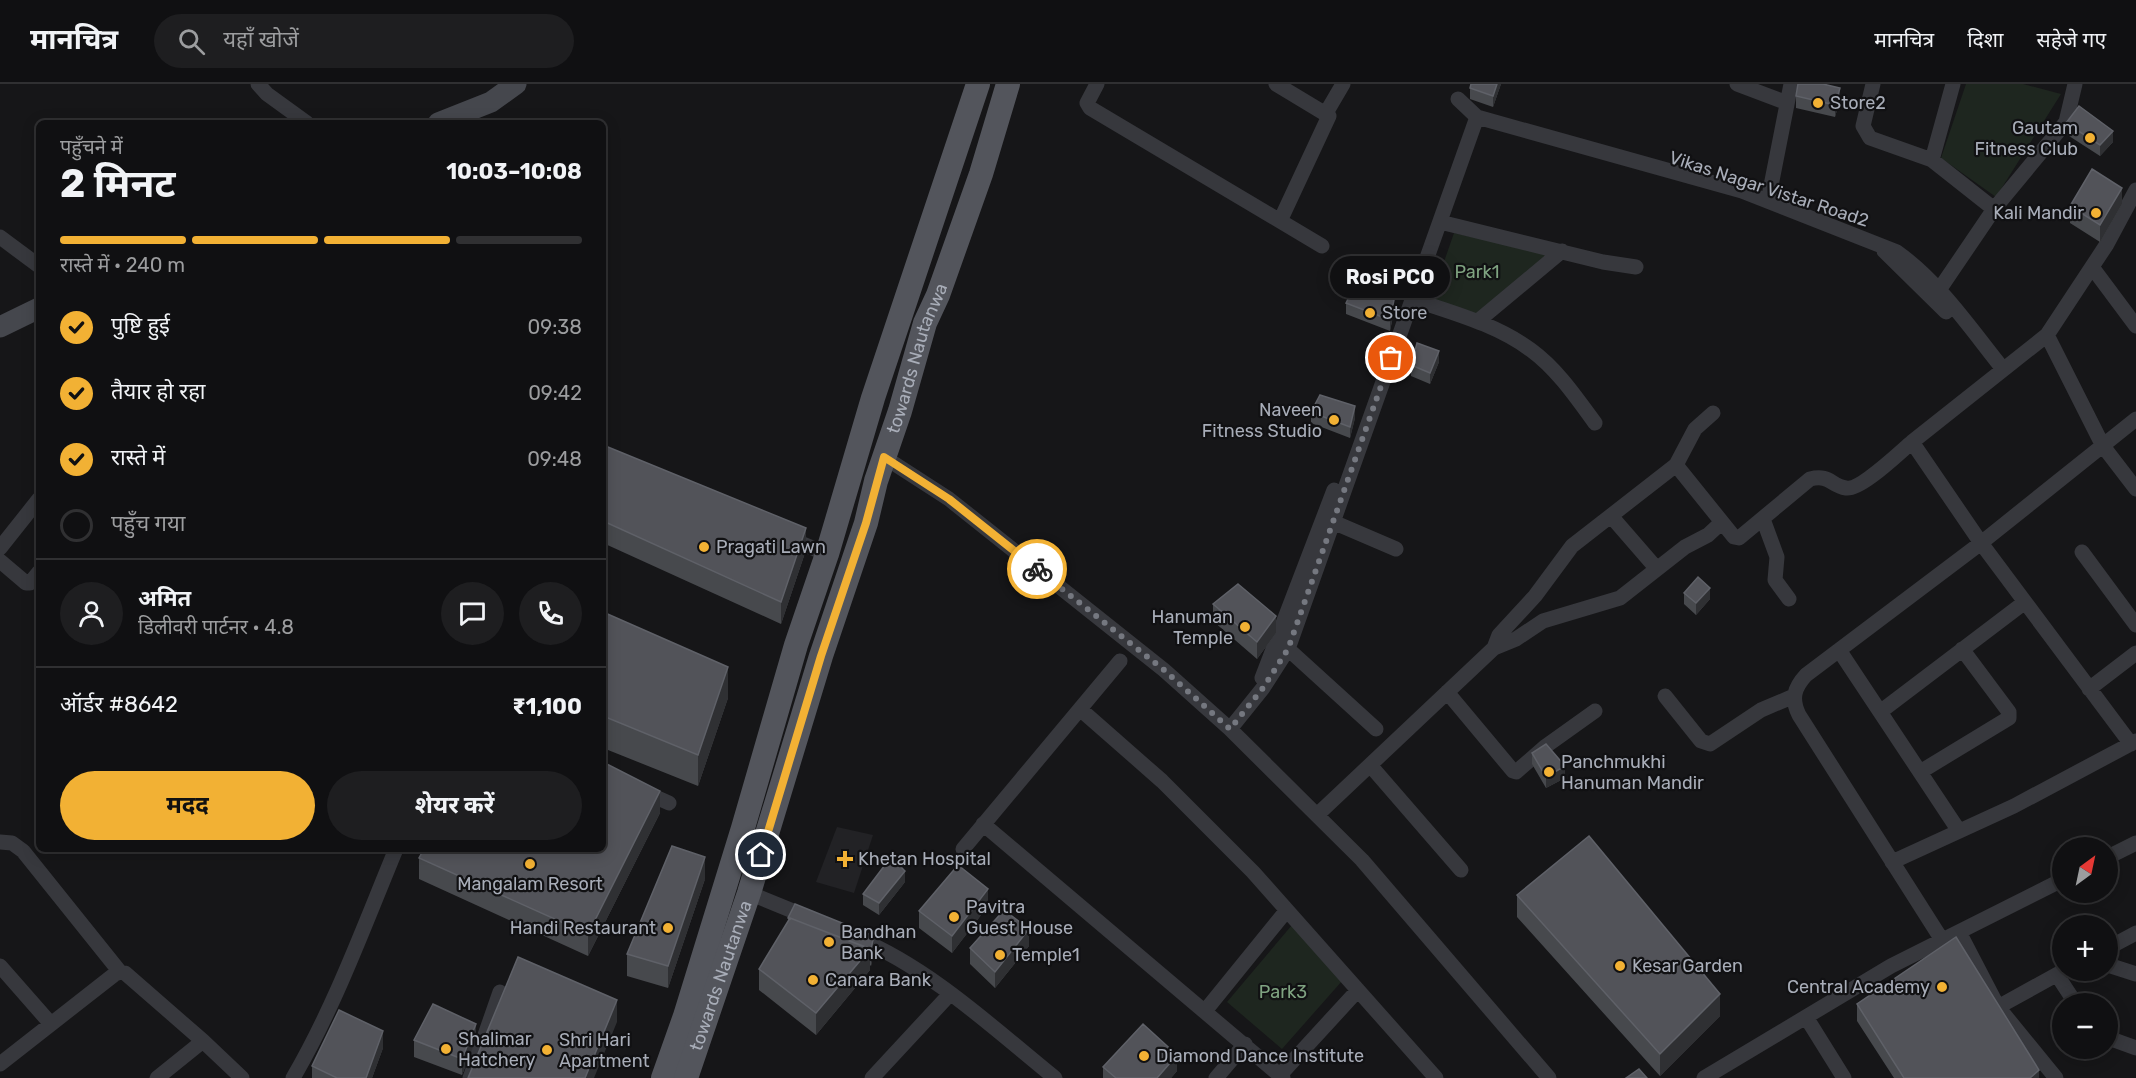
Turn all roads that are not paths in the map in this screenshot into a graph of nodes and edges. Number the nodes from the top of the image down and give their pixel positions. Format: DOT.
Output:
graph roads {
  1 [pos="258,84"];
  2 [pos="516,84"];
  3 [pos="1008,84"];
  4 [pos="1097,84"];
  5 [pos="1276,84"];
  6 [pos="1343,84"];
  7 [pos="1737,84"];
  8 [pos="1791,84"];
  9 [pos="1873,84"];
  10 [pos="1953,84"];
  11 [pos="2072,85"];
  12 [pos="972,87"];
  13 [pos="1458,99"];
  14 [pos="1787,103"];
  15 [pos="1326,113"];
  16 [pos="1483,119"];
  17 [pos="304,120"];
  18 [pos="446,120"];
  19 [pos="1932,160"];
  20 [pos="2136,190"];
  21 [pos="1768,201"];
  22 [pos="1994,209"];
  23 [pos="1280,222"];
  24 [pos="1440,222"];
  25 [pos="0,237"];
  26 [pos="1875,243"];
  27 [pos="1322,246"];
  28 [pos="1562,252"];
  29 [pos="36,264"];
  30 [pos="1636,267"];
  31 [pos="2092,267"];
  32 [pos="1939,290"];
  33 [pos="1412,299"];
  34 [pos="36,309"];
  35 [pos="1478,321"];
  36 [pos="2136,326"];
  37 [pos="0,327"];
  38 [pos="2047,335"];
  39 [pos="2000,365"];
  40 [pos="1713,413"];
  41 [pos="2136,419"];
  42 [pos="1595,423"];
  43 [pos="1912,442"];
  44 [pos="2103,446"];
  45 [pos="884,457"];
  46 [pos="1676,465"];
  47 [pos="2136,489"];
  48 [pos="36,503"];
  49 [pos="1611,516"];
  50 [pos="1763,519"];
  51 [pos="1333,522"];
  52 [pos="1722,522"];
  53 [pos="774,532"];
  54 [pos="1981,543"];
  55 [pos="0,548"];
  56 [pos="1396,549"];
  57 [pos="2082,552"];
  58 [pos="827,554"];
  59 [pos="0,561"];
  60 [pos="1657,569"];
  61 [pos="36,575"];
  62 [pos="1790,599"];
  63 [pos="2025,602"];
  64 [pos="2136,625"];
  65 [pos="1494,648"];
  66 [pos="1288,649"];
  67 [pos="1839,650"];
  68 [pos="1962,650"];
  69 [pos="2136,653"];
  70 [pos="1120,661"];
  71 [pos="2090,689"];
  72 [pos="1447,692"];
  73 [pos="1665,696"];
  74 [pos="1794,696"];
  75 [pos="1253,700"];
  76 [pos="1080,709"];
  77 [pos="1595,711"];
  78 [pos="1880,712"];
  79 [pos="1230,729"];
  80 [pos="1376,729"];
  81 [pos="2133,743"];
  82 [pos="1370,765"];
  83 [pos="1920,772"];
  84 [pos="631,786"];
  85 [pos="669,803"];
  86 [pos="1317,815"];
  87 [pos="983,824"];
  88 [pos="1959,831"];
  89 [pos="0,842"];
  90 [pos="2136,843"];
  91 [pos="963,849"];
  92 [pos="395,852"];
  93 [pos="2118,852"];
  94 [pos="1892,862"];
  95 [pos="1461,870"];
  96 [pos="2052,885"];
  97 [pos="749,893"];
  98 [pos="1287,910"];
  99 [pos="825,925"];
  100 [pos="1959,932"];
  101 [pos="2136,933"];
  102 [pos="847,934"];
  103 [pos="1942,940"];
  104 [pos="2118,943"];
  105 [pos="0,966"];
  106 [pos="2118,968"];
  107 [pos="120,972"];
  108 [pos="2136,974"];
  109 [pos="2052,978"];
  110 [pos="1358,990"];
  111 [pos="500,992"];
  112 [pos="950,994"];
  113 [pos="1998,1006"];
  114 [pos="1205,1011"];
  115 [pos="1806,1017"];
  116 [pos="51,1024"];
  117 [pos="202,1041"];
  118 [pos="2118,1041"];
  119 [pos="1245,1044"];
  120 [pos="2136,1048"];
  121 [pos="0,1064"];
  122 [pos="1281,1076"];
  123 [pos="157,1078"];
  124 [pos="242,1078"];
  125 [pos="293,1078"];
  126 [pos="470,1078"];
  127 [pos="663,1078"];
  128 [pos="686,1078"];
  129 [pos="872,1078"];
  130 [pos="1055,1078"];
  131 [pos="1216,1078"];
  132 [pos="1436,1078"];
  133 [pos="1549,1078"];
  134 [pos="1704,1078"];
  135 [pos="1844,1078"];
  136 [pos="2056,1078"];
  1 -- 17 [label="street"];
  2 -- 18 [label="street"];
  3 -- 45 [label="main road, towards Nautanwa"];
  4 -- 23 [label="street"];
  5 -- 15 [label="street"];
  6 -- 15 [label="street"];
  7 -- 14 [label="street"];
  8 -- 14 [label="street"];
  9 -- 19 [label="street"];
  10 -- 19 [label="street"];
  11 -- 22 [label="street"];
  12 -- 58 [label="main road"];
  13 -- 16 [label="street"];
  14 -- 21 [label="street"];
  15 -- 23 [label="street"];
  16 -- 21 [label="street"];
  16 -- 24 [label="street"];
  16 -- 26 [label="street, Vikas Nagar Vistar Road2"];
  16 -- 75 [label="street"];
  19 -- 22 [label="street"];
  20 -- 31 [label="street"];
  21 -- 26 [label="street"];
  22 -- 32 [label="street"];
  23 -- 27 [label="street"];
  24 -- 28 [label="street"];
  24 -- 33 [label="street"];
  25 -- 29 [label="street"];
  26 -- 32 [label="street"];
  26 -- 39 [label="street, Vikas Nagar Vistar Road2"];
  28 -- 30 [label="street"];
  28 -- 35 [label="street"];
  31 -- 36 [label="street"];
  31 -- 38 [label="street"];
  32 -- 39 [label="street"];
  33 -- 35 [label="street"];
  33 -- 51 [label="street"];
  34 -- 37 [label="street"];
  35 -- 42 [label="street"];
  38 -- 39 [label="street"];
  38 -- 44 [label="street"];
  39 -- 43 [label="street"];
  40 -- 46 [label="street"];
  41 -- 44 [label="street"];
  43 -- 50 [label="street"];
  43 -- 54 [label="street"];
  44 -- 47 [label="street"];
  44 -- 54 [label="street"];
  45 -- 79 [label="street"];
  45 -- 97 [label="main road, towards Nautanwa"];
  46 -- 49 [label="street"];
  46 -- 52 [label="street"];
  48 -- 55 [label="street"];
  49 -- 60 [label="street"];
  49 -- 65 [label="street"];
  50 -- 52 [label="street"];
  50 -- 62 [label="street"];
  51 -- 56 [label="street"];
  51 -- 66 [label="street"];
  52 -- 60 [label="street"];
  53 -- 58 [label="street"];
  54 -- 63 [label="street"];
  54 -- 67 [label="street"];
  57 -- 64 [label="street"];
  58 -- 127 [label="main road"];
  59 -- 61 [label="street"];
  60 -- 65 [label="street"];
  63 -- 68 [label="street"];
  63 -- 71 [label="street"];
  65 -- 72 [label="street"];
  66 -- 75 [label="street"];
  66 -- 80 [label="street"];
  67 -- 74 [label="street"];
  67 -- 78 [label="street"];
  68 -- 78 [label="street"];
  68 -- 83 [label="street"];
  69 -- 71 [label="street"];
  70 -- 76 [label="street"];
  71 -- 81 [label="street"];
  72 -- 77 [label="street"];
  72 -- 82 [label="street"];
  73 -- 74 [label="street"];
  74 -- 94 [label="street"];
  75 -- 79 [label="street"];
  76 -- 87 [label="street"];
  76 -- 98 [label="street"];
  78 -- 83 [label="street"];
  79 -- 86 [label="street"];
  81 -- 88 [label="street"];
  82 -- 86 [label="street"];
  82 -- 95 [label="street"];
  83 -- 88 [label="street"];
  84 -- 85 [label="street"];
  86 -- 133 [label="street"];
  87 -- 91 [label="street"];
  87 -- 114 [label="street"];
  88 -- 94 [label="street"];
  89 -- 107 [label="street"];
  90 -- 93 [label="street"];
  92 -- 125 [label="street"];
  94 -- 103 [label="street"];
  96 -- 100 [label="street"];
  97 -- 99 [label="street"];
  97 -- 128 [label="main road, towards Nautanwa"];
  98 -- 110 [label="street"];
  98 -- 114 [label="street"];
  100 -- 103 [label="street"];
  100 -- 113 [label="street"];
  101 -- 104 [label="street"];
  102 -- 112 [label="street"];
  103 -- 115 [label="street"];
  105 -- 116 [label="street"];
  106 -- 108 [label="street"];
  107 -- 116 [label="street"];
  107 -- 117 [label="street"];
  109 -- 113 [label="street"];
  110 -- 122 [label="street"];
  110 -- 132 [label="street"];
  111 -- 126 [label="street"];
  112 -- 129 [label="street"];
  112 -- 130 [label="street"];
  113 -- 136 [label="street"];
  114 -- 119 [label="street"];
  115 -- 134 [label="street"];
  115 -- 135 [label="street"];
  116 -- 121 [label="street"];
  117 -- 123 [label="street"];
  117 -- 124 [label="street"];
  118 -- 120 [label="street"];
  119 -- 122 [label="street"];
  119 -- 131 [label="street"];
}
